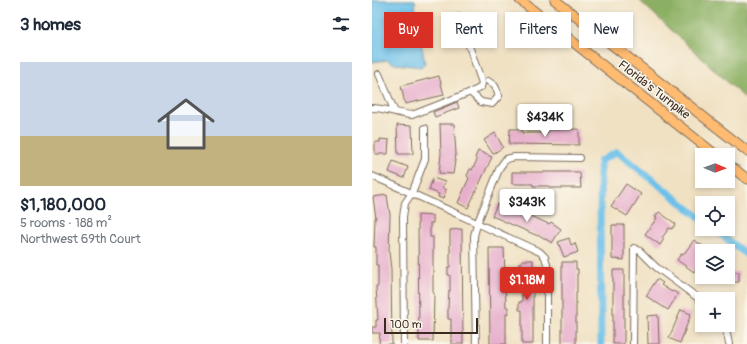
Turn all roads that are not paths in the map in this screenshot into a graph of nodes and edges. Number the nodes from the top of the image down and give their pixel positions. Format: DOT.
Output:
graph roads {
  1 [pos="520,0"];
  2 [pos="555,0"];
  3 [pos="470,48"];
  4 [pos="379,74"];
  5 [pos="488,81"];
  6 [pos="471,93"];
  7 [pos="372,108"];
  8 [pos="394,110"];
  9 [pos="425,128"];
  10 [pos="707,148"];
  11 [pos="747,151"];
  12 [pos="580,158"];
  13 [pos="735,170"];
  14 [pos="372,176"];
  15 [pos="747,179"];
  16 [pos="412,193"];
  17 [pos="477,224"];
  18 [pos="695,296"];
  19 [pos="726,332"];
  20 [pos="404,344"];
  21 [pos="476,344"];
  22 [pos="547,344"];
  23 [pos="633,344"];
  24 [pos="729,344"];
  1 -- 10 [label="highway, Florida's Turnpike"];
  2 -- 11 [label="highway, Florida's Turnpike"];
  3 -- 6 [label="street"];
  4 -- 8 [label="street"];
  5 -- 6 [label="street"];
  6 -- 8 [label="street"];
  7 -- 8 [label="street"];
  9 -- 16 [label="street"];
  12 -- 17 [label="street"];
  13 -- 15 [label="highway"];
  14 -- 16 [label="street"];
  16 -- 17 [label="street"];
  16 -- 20 [label="street"];
  17 -- 21 [label="street"];
  17 -- 22 [label="street"];
  18 -- 23 [label="street"];
  19 -- 24 [label="street"];
}
